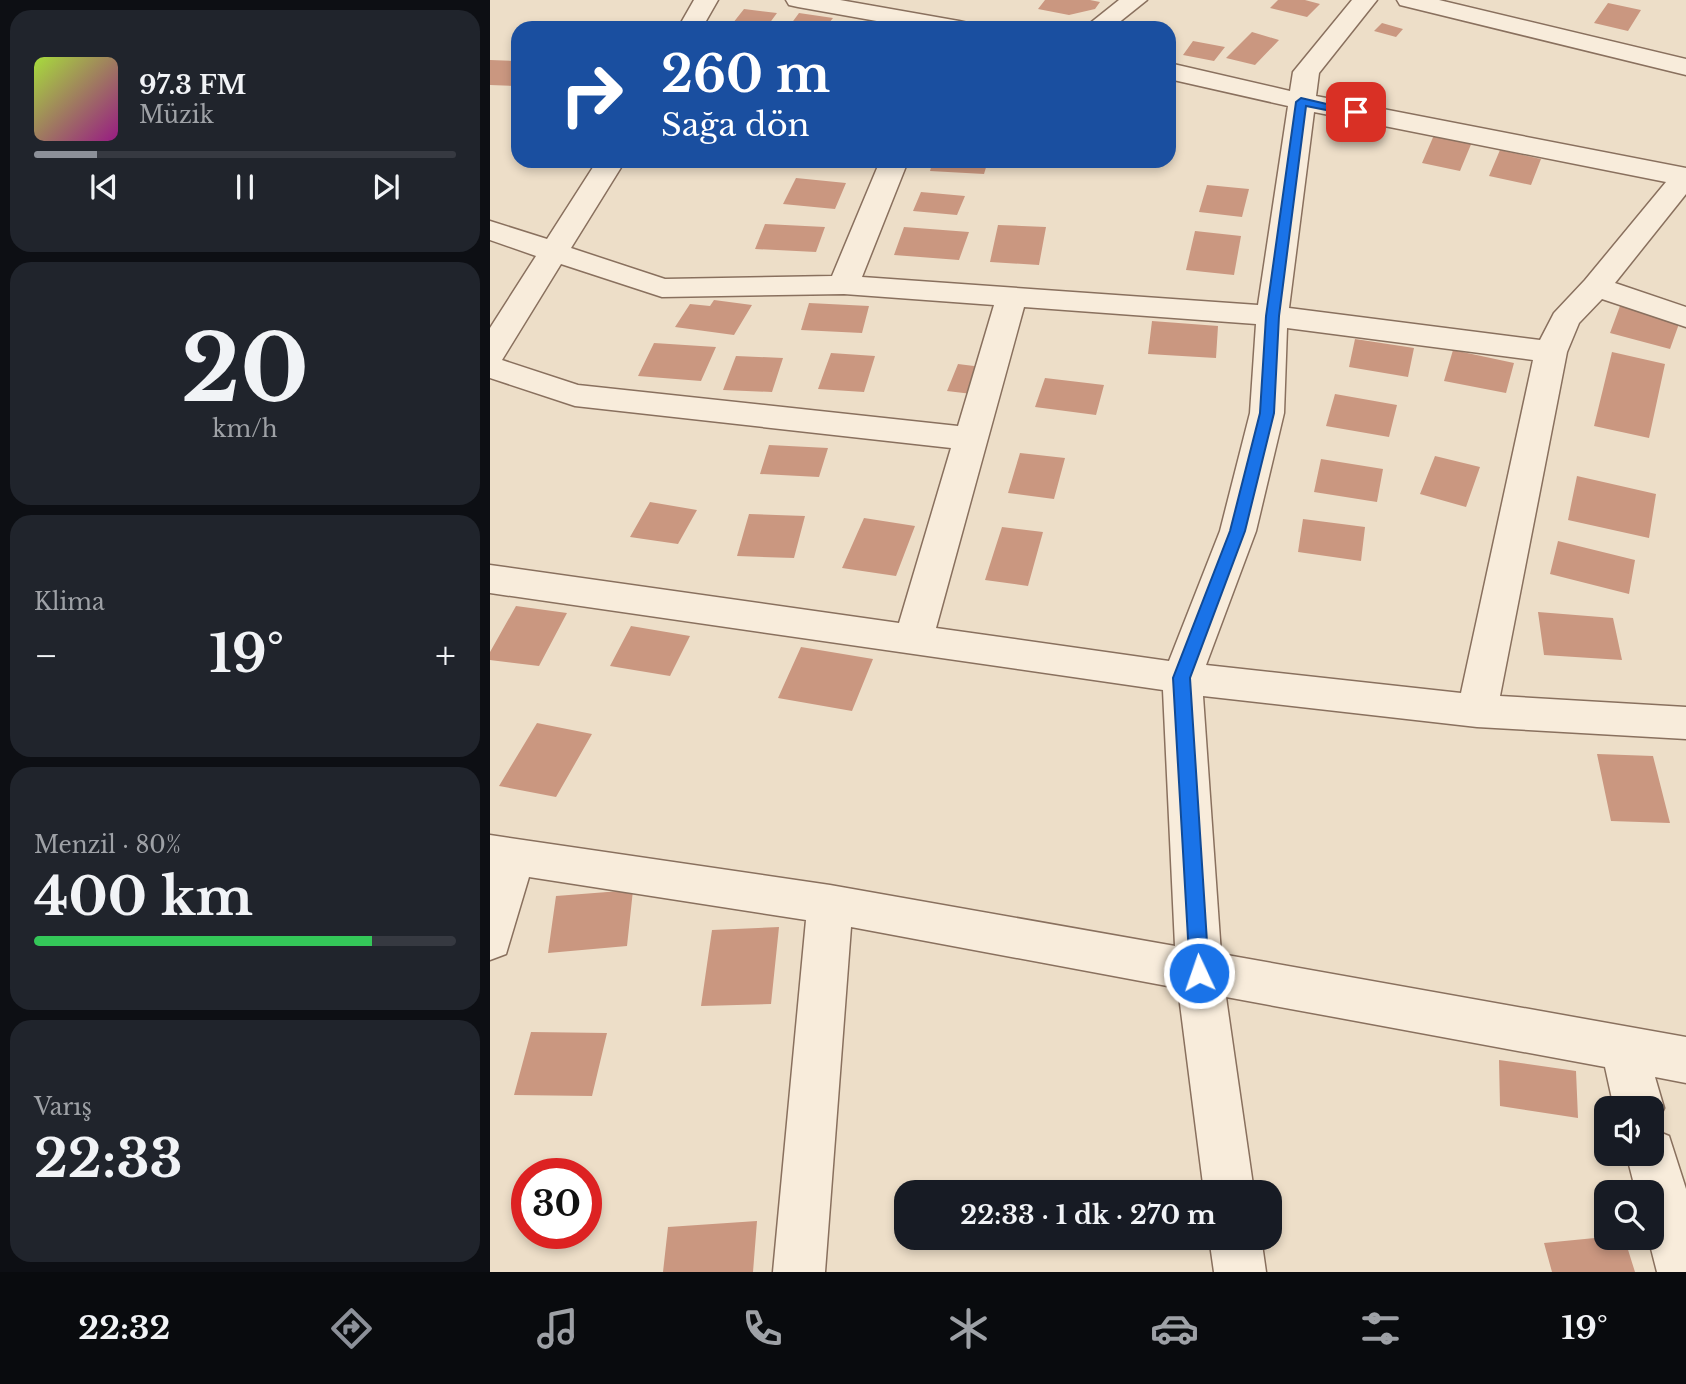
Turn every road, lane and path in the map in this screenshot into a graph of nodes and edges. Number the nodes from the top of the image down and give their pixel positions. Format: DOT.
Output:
graph roads {
  1 [pos="706,0"];
  2 [pos="797,0"];
  3 [pos="1135,0"];
  4 [pos="1365,0"];
  5 [pos="1409,0"];
  6 [pos="886,6"];
  7 [pos="694,21"];
  8 [pos="932,21"];
  9 [pos="1106,21"];
  10 [pos="1686,67"];
  11 [pos="1176,73"];
  12 [pos="1301,102"];
  13 [pos="606,168"];
  14 [pos="891,168"];
  15 [pos="1686,177"];
  16 [pos="490,230"];
  17 [pos="552,251"];
  18 [pos="844,285"];
  19 [pos="1596,287"];
  20 [pos="1011,299"];
  21 [pos="1272,316"];
  22 [pos="1686,317"];
  23 [pos="1551,352"];
  24 [pos="490,354"];
  25 [pos="490,367"];
  26 [pos="973,439"];
  27 [pos="490,579"];
  28 [pos="915,639"];
  29 [pos="1181,678"];
  30 [pos="1477,711"];
  31 [pos="1686,723"];
  32 [pos="501,855"];
  33 [pos="830,904"];
  34 [pos="490,940"];
  35 [pos="1199,973"];
  36 [pos="1624,1048"];
  37 [pos="1686,1060"];
  38 [pos="1636,1096"];
  39 [pos="1654,1166"];
  40 [pos="1227,1180"];
  41 [pos="1237,1250"];
  42 [pos="799,1272"];
  43 [pos="1240,1272"];
  44 [pos="1683,1272"];
  1 -- 7 [label="street"];
  2 -- 6 [label="street"];
  3 -- 9 [label="street"];
  4 -- 12 [label="street"];
  5 -- 10 [label="street"];
  6 -- 8 [label="street"];
  11 -- 12 [label="street"];
  12 -- 15 [label="street"];
  12 -- 21 [label="street"];
  13 -- 17 [label="street"];
  14 -- 18 [label="street"];
  15 -- 19 [label="street"];
  16 -- 17 [label="street"];
  17 -- 18 [label="street"];
  17 -- 24 [label="street"];
  18 -- 20 [label="street"];
  19 -- 22 [label="street"];
  19 -- 23 [label="street"];
  20 -- 21 [label="street"];
  20 -- 26 [label="street"];
  21 -- 23 [label="street"];
  21 -- 29 [label="street"];
  23 -- 30 [label="street"];
  25 -- 26 [label="street"];
  26 -- 28 [label="street"];
  27 -- 28 [label="street"];
  28 -- 29 [label="street"];
  29 -- 30 [label="street"];
  29 -- 35 [label="street"];
  30 -- 31 [label="street"];
  32 -- 33 [label="street"];
  32 -- 34 [label="street"];
  33 -- 35 [label="street"];
  33 -- 42 [label="street"];
  35 -- 36 [label="street"];
  35 -- 40 [label="street"];
  36 -- 37 [label="street"];
  36 -- 38 [label="street"];
  39 -- 44 [label="street"];
  41 -- 43 [label="street"];
}
